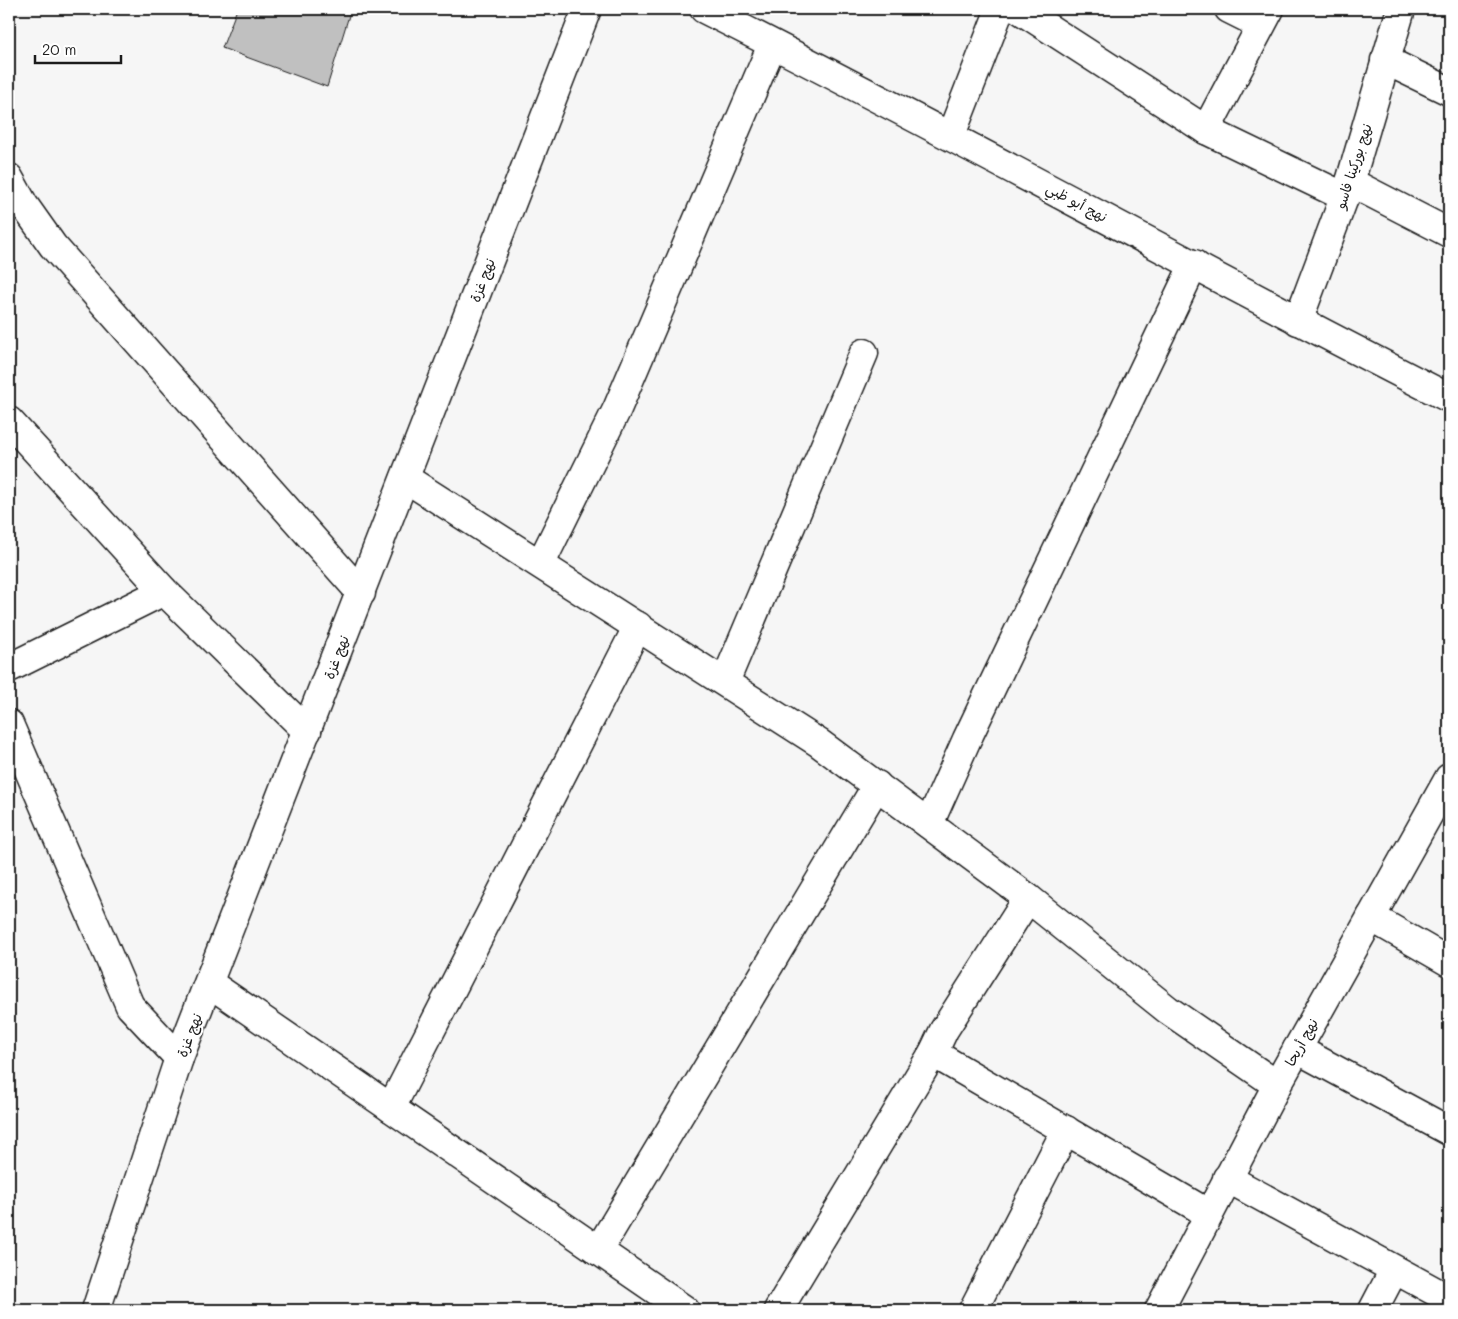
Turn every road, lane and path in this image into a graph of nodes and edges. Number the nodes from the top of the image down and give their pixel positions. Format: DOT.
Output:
graph roads {
  1 [pos="587,9"];
  2 [pos="704,9"];
  3 [pos="1000,9"];
  4 [pos="1019,9"];
  5 [pos="1229,9"];
  6 [pos="1401,9"];
  7 [pos="1266,17"];
  8 [pos="772,45"];
  9 [pos="1385,60"];
  10 [pos="1449,91"];
  11 [pos="1206,130"];
  12 [pos="951,135"];
  13 [pos="9,178"];
  14 [pos="1347,190"];
  15 [pos="1449,232"];
  16 [pos="1194,264"];
  17 [pos="1298,321"];
  18 [pos="864,353"];
  19 [pos="1449,398"];
  20 [pos="9,421"];
  21 [pos="405,478"];
  22 [pos="541,563"];
  23 [pos="164,591"];
  24 [pos="361,593"];
  25 [pos="638,626"];
  26 [pos="9,668"];
  27 [pos="725,682"];
  28 [pos="9,724"];
  29 [pos="307,731"];
  30 [pos="1449,778"];
  31 [pos="877,785"];
  32 [pos="929,824"];
  33 [pos="1028,898"];
  34 [pos="1371,917"];
  35 [pos="1449,962"];
  36 [pos="209,983"];
  37 [pos="1297,1049"];
  38 [pos="933,1053"];
  39 [pos="179,1058"];
  40 [pos="1277,1085"];
  41 [pos="391,1108"];
  42 [pos="1066,1130"];
  43 [pos="1449,1131"];
  44 [pos="1227,1178"];
  45 [pos="1209,1214"];
  46 [pos="598,1251"];
  47 [pos="1394,1270"];
  48 [pos="1449,1299"];
  49 [pos="96,1310"];
  50 [pos="685,1310"];
  51 [pos="778,1310"];
  52 [pos="973,1310"];
  53 [pos="1159,1310"];
  54 [pos="1373,1310"];
  1 -- 21 [label="street, نهج غزة"];
  2 -- 8 [label="street, نهج أبو ظبي"];
  3 -- 12 [label="street"];
  4 -- 11 [label="street"];
  5 -- 7 [label="street"];
  6 -- 9 [label="street, نهج بوركينا فاسو"];
  7 -- 11 [label="street"];
  8 -- 12 [label="street, نهج أبو ظبي"];
  8 -- 22 [label="street"];
  9 -- 10 [label="street"];
  9 -- 14 [label="street, نهج بوركينا فاسو"];
  11 -- 14 [label="street"];
  12 -- 16 [label="street, نهج أبو ظبي"];
  13 -- 24 [label="street"];
  14 -- 15 [label="street"];
  14 -- 17 [label="street, نهج بوركينا فاسو"];
  16 -- 17 [label="street, نهج أبو ظبي"];
  16 -- 32 [label="street"];
  17 -- 19 [label="street, نهج أبو ظبي"];
  18 -- 27 [label="street"];
  20 -- 23 [label="street"];
  21 -- 22 [label="street"];
  21 -- 24 [label="street, نهج غزة"];
  22 -- 25 [label="street"];
  23 -- 26 [label="street"];
  23 -- 29 [label="street"];
  24 -- 29 [label="street, نهج غزة"];
  25 -- 27 [label="street"];
  25 -- 41 [label="street"];
  27 -- 31 [label="street"];
  28 -- 39 [label="street"];
  29 -- 36 [label="street, نهج غزة"];
  30 -- 34 [label="street, نهج أريحا"];
  31 -- 32 [label="street"];
  31 -- 46 [label="street"];
  32 -- 33 [label="street"];
  33 -- 38 [label="street"];
  33 -- 40 [label="street"];
  34 -- 35 [label="street"];
  34 -- 37 [label="street, نهج أريحا"];
  36 -- 39 [label="street, نهج غزة"];
  36 -- 41 [label="street"];
  37 -- 40 [label="street, نهج أريحا"];
  37 -- 43 [label="street"];
  38 -- 42 [label="street"];
  38 -- 51 [label="street"];
  39 -- 49 [label="street, نهج غزة"];
  40 -- 44 [label="street, نهج أريحا"];
  41 -- 46 [label="street"];
  42 -- 45 [label="street"];
  42 -- 52 [label="street"];
  44 -- 45 [label="street, نهج أريحا"];
  44 -- 47 [label="street"];
  45 -- 53 [label="street, نهج أريحا"];
  46 -- 50 [label="street"];
  47 -- 48 [label="street"];
  47 -- 54 [label="street"];
}
